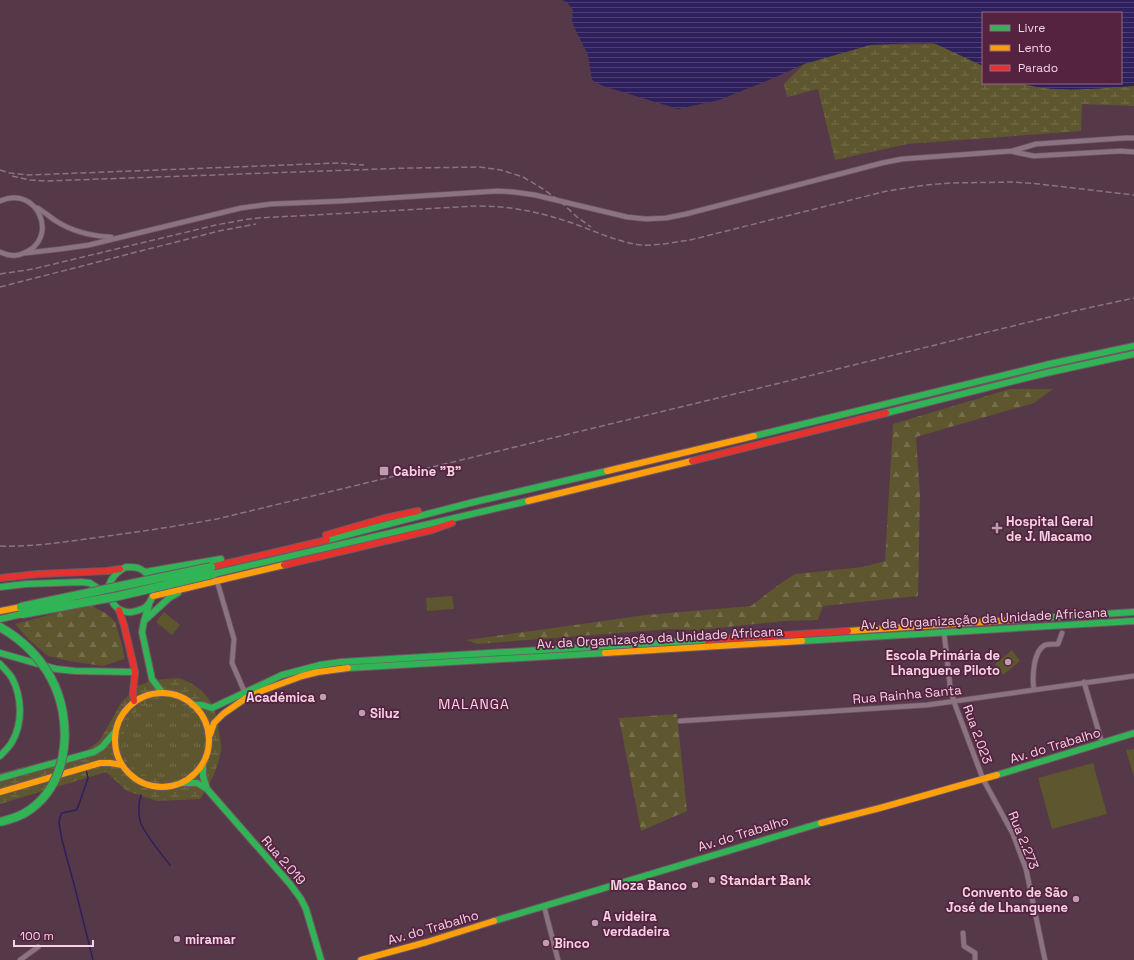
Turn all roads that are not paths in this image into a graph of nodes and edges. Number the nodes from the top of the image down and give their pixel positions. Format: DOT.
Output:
graph roads {
  1 [pos="1134,138"];
  2 [pos="1012,151"];
  3 [pos="1134,152"];
  4 [pos="0,201"];
  5 [pos="32,204"];
  6 [pos="116,238"];
  7 [pos="0,252"];
  8 [pos="26,253"];
  9 [pos="1134,346"];
  10 [pos="1134,354"];
  11 [pos="470,503"];
  12 [pos="121,569"];
  13 [pos="145,572"];
  14 [pos="214,574"];
  15 [pos="0,578"];
  16 [pos="0,587"];
  17 [pos="186,589"];
  18 [pos="109,595"];
  19 [pos="151,600"];
  20 [pos="119,610"];
  21 [pos="0,611"];
  22 [pos="22,611"];
  23 [pos="1134,612"];
  24 [pos="0,619"];
  25 [pos="144,621"];
  26 [pos="1134,621"];
  27 [pos="0,627"];
  28 [pos="945,628"];
  29 [pos="1062,633"];
  30 [pos="0,653"];
  31 [pos="0,664"];
  32 [pos="135,672"];
  33 [pos="1134,676"];
  34 [pos="1084,682"];
  35 [pos="1034,690"];
  36 [pos="162,692"];
  37 [pos="245,693"];
  38 [pos="134,701"];
  39 [pos="954,702"];
  40 [pos="192,705"];
  41 [pos="680,721"];
  42 [pos="114,733"];
  43 [pos="1134,734"];
  44 [pos="210,736"];
  45 [pos="1102,743"];
  46 [pos="0,756"];
  47 [pos="203,764"];
  48 [pos="122,765"];
  49 [pos="0,778"];
  50 [pos="983,779"];
  51 [pos="182,783"];
  52 [pos="207,788"];
  53 [pos="0,792"];
  54 [pos="0,822"];
  55 [pos="544,906"];
  56 [pos="963,933"];
  57 [pos="38,947"];
  58 [pos="20,960"];
  59 [pos="321,960"];
  60 [pos="361,960"];
  61 [pos="558,960"];
  62 [pos="975,960"];
  63 [pos="1045,960"];
  1 -- 2 [label="street"];
  2 -- 3 [label="street"];
  2 -- 6 [label="street"];
  4 -- 5 [label="street"];
  5 -- 6 [label="street"];
  5 -- 8 [label="street"];
  6 -- 8 [label="street"];
  7 -- 8 [label="street"];
  9 -- 11 [label="main road"];
  10 -- 14 [label="main road"];
  11 -- 13 [label="main road"];
  11 -- 14 [label="main road"];
  12 -- 13 [label="main road"];
  12 -- 15 [label="main road"];
  12 -- 18 [label="main road"];
  13 -- 19 [label="main road"];
  14 -- 17 [label="main road"];
  14 -- 22 [label="main road, bridge"];
  14 -- 37 [label="street"];
  16 -- 18 [label="main road"];
  17 -- 19 [label="main road"];
  17 -- 25 [label="main road"];
  18 -- 20 [label="main road"];
  19 -- 20 [label="main road"];
  19 -- 25 [label="main road"];
  20 -- 32 [label="main road"];
  21 -- 22 [label="main road"];
  22 -- 24 [label="main road"];
  23 -- 28 [label="main road, Av. da Organização da Unidade Africana"];
  25 -- 36 [label="main road"];
  26 -- 28 [label="main road, Av. da Organização da Unidade Africana"];
  27 -- 54 [label="main road, bridge"];
  28 -- 37 [label="main road, Av. da Organização da Unidade Africana"];
  28 -- 39 [label="street, Rua 2.023"];
  28 -- 44 [label="main road, Av. da Organização da Unidade Africana"];
  29 -- 35 [label="street"];
  30 -- 32 [label="main road"];
  31 -- 46 [label="main road"];
  32 -- 38 [label="main road"];
  33 -- 34 [label="street, Rua Rainha Santa"];
  34 -- 35 [label="street, Rua Rainha Santa"];
  34 -- 45 [label="street"];
  35 -- 39 [label="street, Rua Rainha Santa"];
  36 -- 38 [label="main road"];
  36 -- 40 [label="main road"];
  37 -- 40 [label="main road, Av. da Organização da Unidade Africana"];
  38 -- 42 [label="main road"];
  39 -- 41 [label="street, Rua Rainha Santa"];
  39 -- 50 [label="street, Rua 2.023"];
  40 -- 44 [label="main road"];
  42 -- 48 [label="main road"];
  42 -- 49 [label="main road"];
  43 -- 45 [label="main road, Av. do Trabalho"];
  44 -- 47 [label="main road"];
  45 -- 50 [label="main road, Av. do Trabalho"];
  47 -- 51 [label="main road"];
  47 -- 52 [label="main road"];
  48 -- 51 [label="main road"];
  48 -- 53 [label="main road"];
  50 -- 55 [label="main road, Av. do Trabalho"];
  50 -- 63 [label="street, Rua 2.273"];
  51 -- 52 [label="main road"];
  52 -- 59 [label="main road, Rua 2.019"];
  55 -- 60 [label="main road, Av. do Trabalho"];
  55 -- 61 [label="street"];
  56 -- 62 [label="street"];
  57 -- 58 [label="street"];
}
